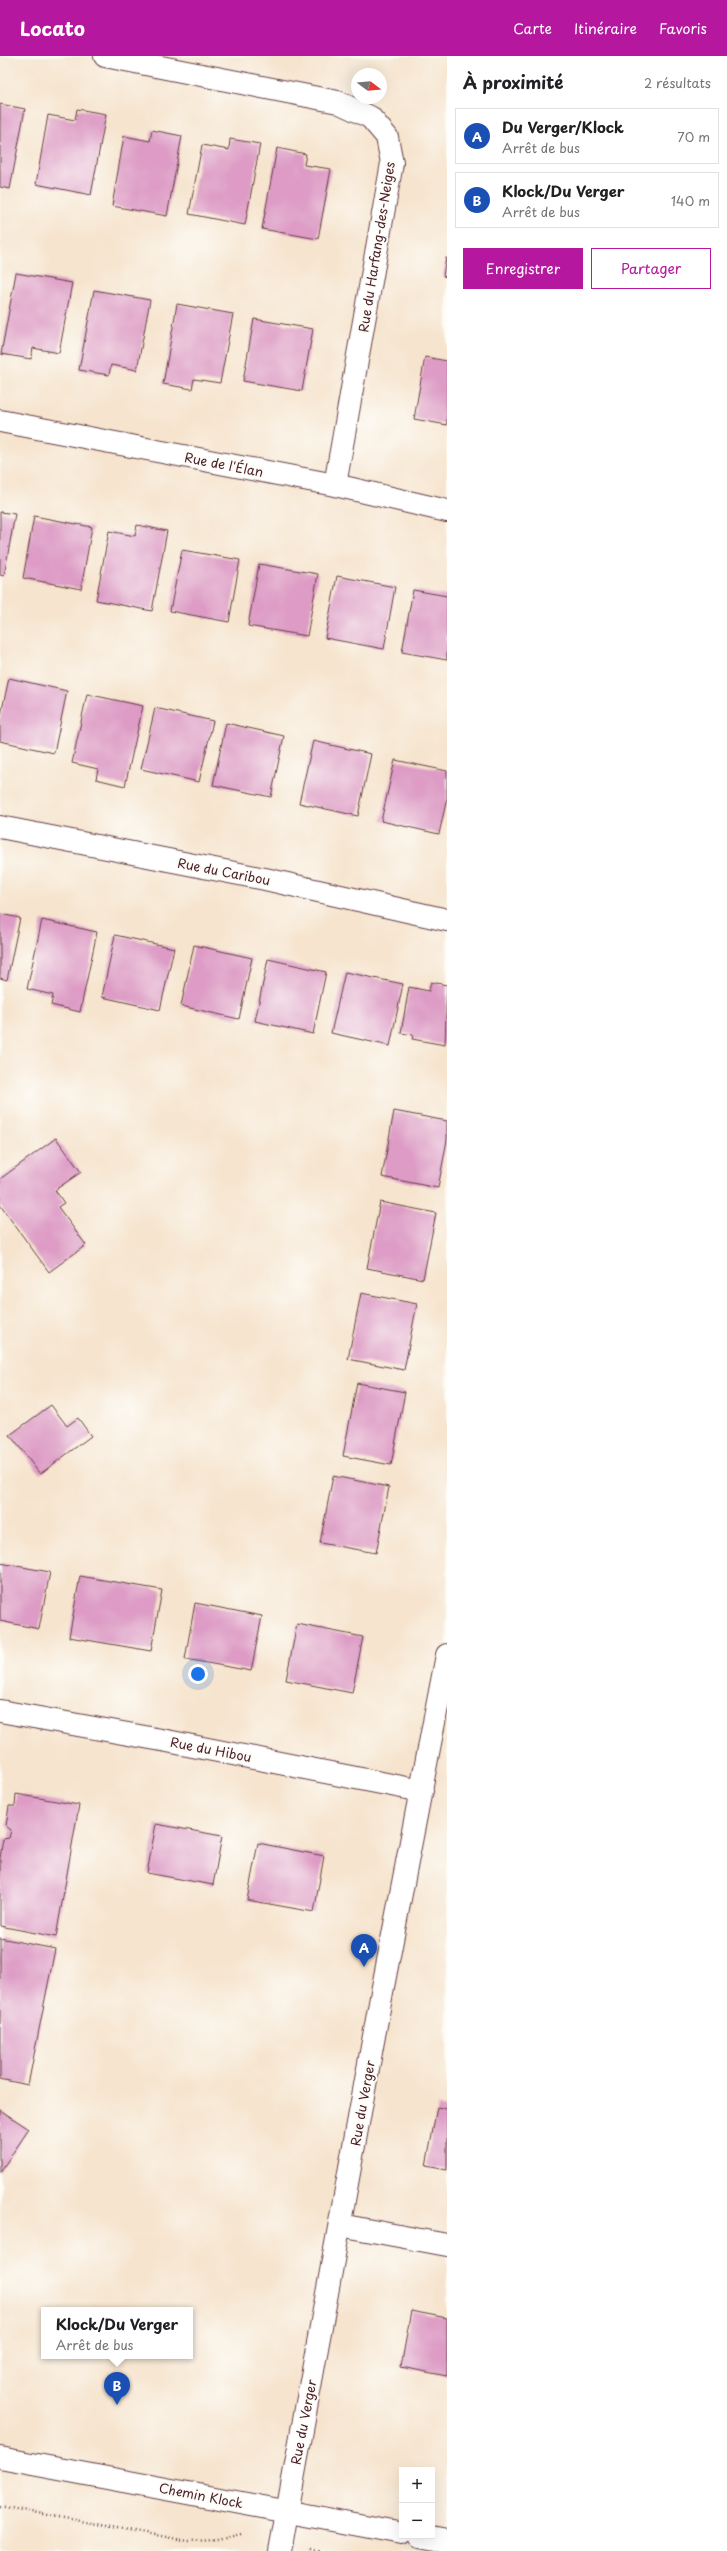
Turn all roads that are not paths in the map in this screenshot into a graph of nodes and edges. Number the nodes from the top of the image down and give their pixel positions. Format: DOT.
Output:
graph roads {
  1 [pos="105,56"];
  2 [pos="0,421"];
  3 [pos="335,485"];
  4 [pos="447,511"];
  5 [pos="0,827"];
  6 [pos="447,920"];
  7 [pos="447,1656"];
  8 [pos="0,1711"];
  9 [pos="422,1791"];
  10 [pos="340,2225"];
  11 [pos="447,2245"];
  12 [pos="0,2458"];
  13 [pos="286,2511"];
  14 [pos="399,2532"];
  15 [pos="435,2539"];
  16 [pos="447,2541"];
  17 [pos="280,2551"];
  1 -- 3 [label="street, Rue du Harfang-des-Neiges"];
  2 -- 3 [label="street, Rue de l'Élan"];
  3 -- 4 [label="street, Rue de l'Élan"];
  5 -- 6 [label="street, Rue du Caribou"];
  7 -- 9 [label="street, Rue du Verger"];
  8 -- 9 [label="street, Rue du Hibou"];
  9 -- 10 [label="street, Rue du Verger"];
  10 -- 11 [label="street"];
  10 -- 13 [label="street, Rue du Verger"];
  12 -- 13 [label="street, Chemin Klock"];
  13 -- 14 [label="street, Chemin Klock"];
  13 -- 17 [label="street, Rue du Verger"];
  15 -- 16 [label="street"];
}
